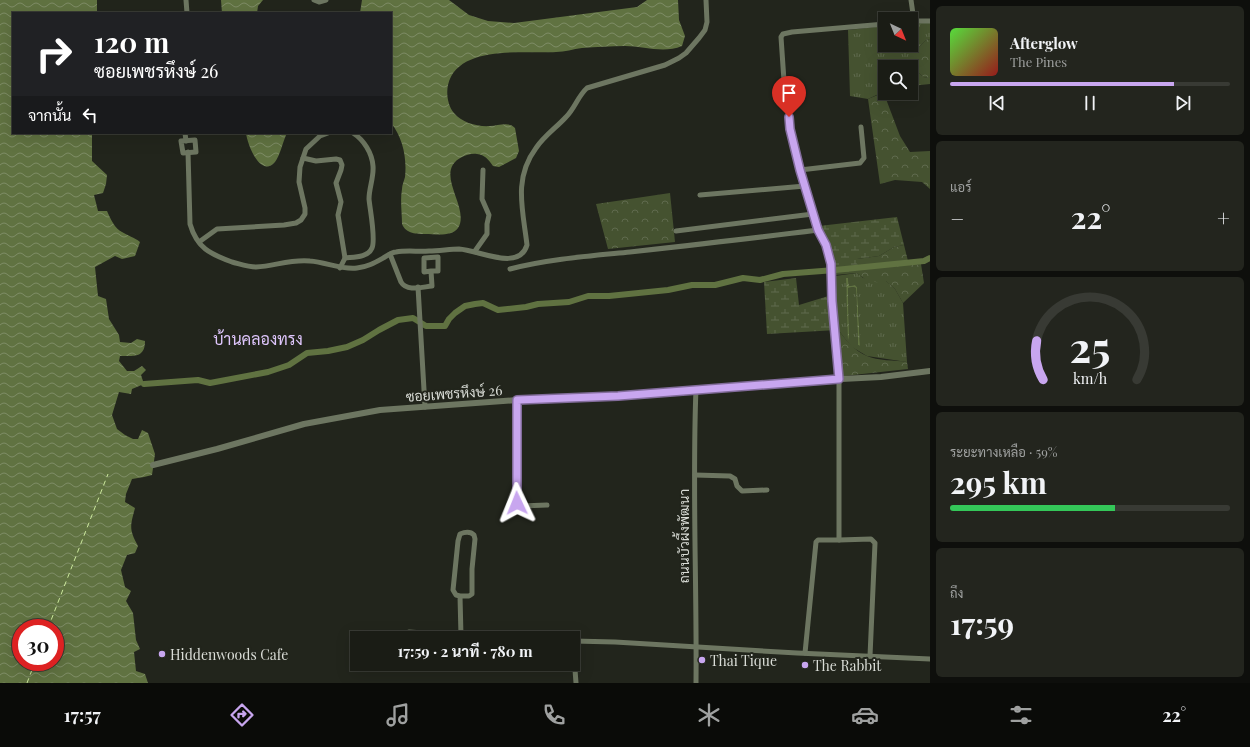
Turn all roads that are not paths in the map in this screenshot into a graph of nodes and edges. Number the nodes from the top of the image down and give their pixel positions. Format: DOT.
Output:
graph roads {
  1 [pos="186,0"];
  2 [pos="314,0"];
  3 [pos="326,0"];
  4 [pos="706,0"];
  5 [pos="912,0"];
  6 [pos="187,12"];
  7 [pos="913,12"];
  8 [pos="918,21"];
  9 [pos="930,21"];
  10 [pos="878,25"];
  11 [pos="861,127"];
  12 [pos="185,134"];
  13 [pos="325,134"];
  14 [pos="354,134"];
  15 [pos="186,141"];
  16 [pos="188,152"];
  17 [pos="303,158"];
  18 [pos="483,170"];
  19 [pos="800,170"];
  20 [pos="805,186"];
  21 [pos="700,195"];
  22 [pos="813,214"];
  23 [pos="818,230"];
  24 [pos="676,231"];
  25 [pos="199,242"];
  26 [pos="475,251"];
  27 [pos="390,254"];
  28 [pos="345,258"];
  29 [pos="340,268"];
  30 [pos="510,269"];
  31 [pos="431,271"];
  32 [pos="418,287"];
  33 [pos="930,371"];
  34 [pos="839,379"];
  35 [pos="696,389"];
  36 [pos="517,400"];
  37 [pos="425,406"];
  38 [pos="153,466"];
  39 [pos="695,475"];
  40 [pos="767,490"];
  41 [pos="547,505"];
  42 [pos="839,540"];
  43 [pos="460,596"];
  44 [pos="461,631"];
  45 [pos="580,642"];
  46 [pos="696,647"];
  47 [pos="805,653"];
  48 [pos="870,656"];
  49 [pos="930,659"];
  50 [pos="575,671"];
  51 [pos="576,683"];
  52 [pos="696,683"];
  1 -- 6 [label="street"];
  2 -- 3 [label="street"];
  4 -- 26 [label="street"];
  5 -- 7 [label="street"];
  8 -- 9 [label="street"];
  10 -- 19 [label="street"];
  11 -- 19 [label="street"];
  12 -- 15 [label="street"];
  13 -- 17 [label="street"];
  14 -- 28 [label="street"];
  15 -- 16 [label="street"];
  15 -- 16 [label="street"];
  16 -- 25 [label="street"];
  17 -- 25 [label="street"];
  17 -- 28 [label="street"];
  18 -- 26 [label="street"];
  19 -- 20 [label="street"];
  20 -- 21 [label="street"];
  20 -- 22 [label="street"];
  22 -- 23 [label="street"];
  22 -- 24 [label="street"];
  23 -- 30 [label="street"];
  23 -- 34 [label="street"];
  25 -- 29 [label="street"];
  26 -- 27 [label="street"];
  27 -- 29 [label="street"];
  27 -- 32 [label="street"];
  28 -- 29 [label="street"];
  31 -- 32 [label="street"];
  32 -- 37 [label="street"];
  33 -- 34 [label="street, ซอยเพชรหึงษ์ 26"];
  34 -- 35 [label="street, ซอยเพชรหึงษ์ 26"];
  34 -- 42 [label="street"];
  35 -- 36 [label="street, ซอยเพชรหึงษ์ 26"];
  35 -- 39 [label="street, ถนนบัวผึ้งพัฒนา"];
  36 -- 37 [label="street, ซอยเพชรหึงษ์ 26"];
  36 -- 41 [label="street"];
  37 -- 38 [label="street, ซอยเพชรหึงษ์ 26"];
  39 -- 40 [label="street"];
  39 -- 46 [label="street, ถนนบัวผึ้งพัฒนา"];
  42 -- 47 [label="street"];
  42 -- 48 [label="street"];
  43 -- 43 [label="street"];
  43 -- 44 [label="street"];
  45 -- 46 [label="street"];
  46 -- 47 [label="street"];
  46 -- 52 [label="street, ถนนบัวผึ้งพัฒนา"];
  47 -- 48 [label="street"];
  48 -- 49 [label="street"];
  50 -- 51 [label="street"];
}
